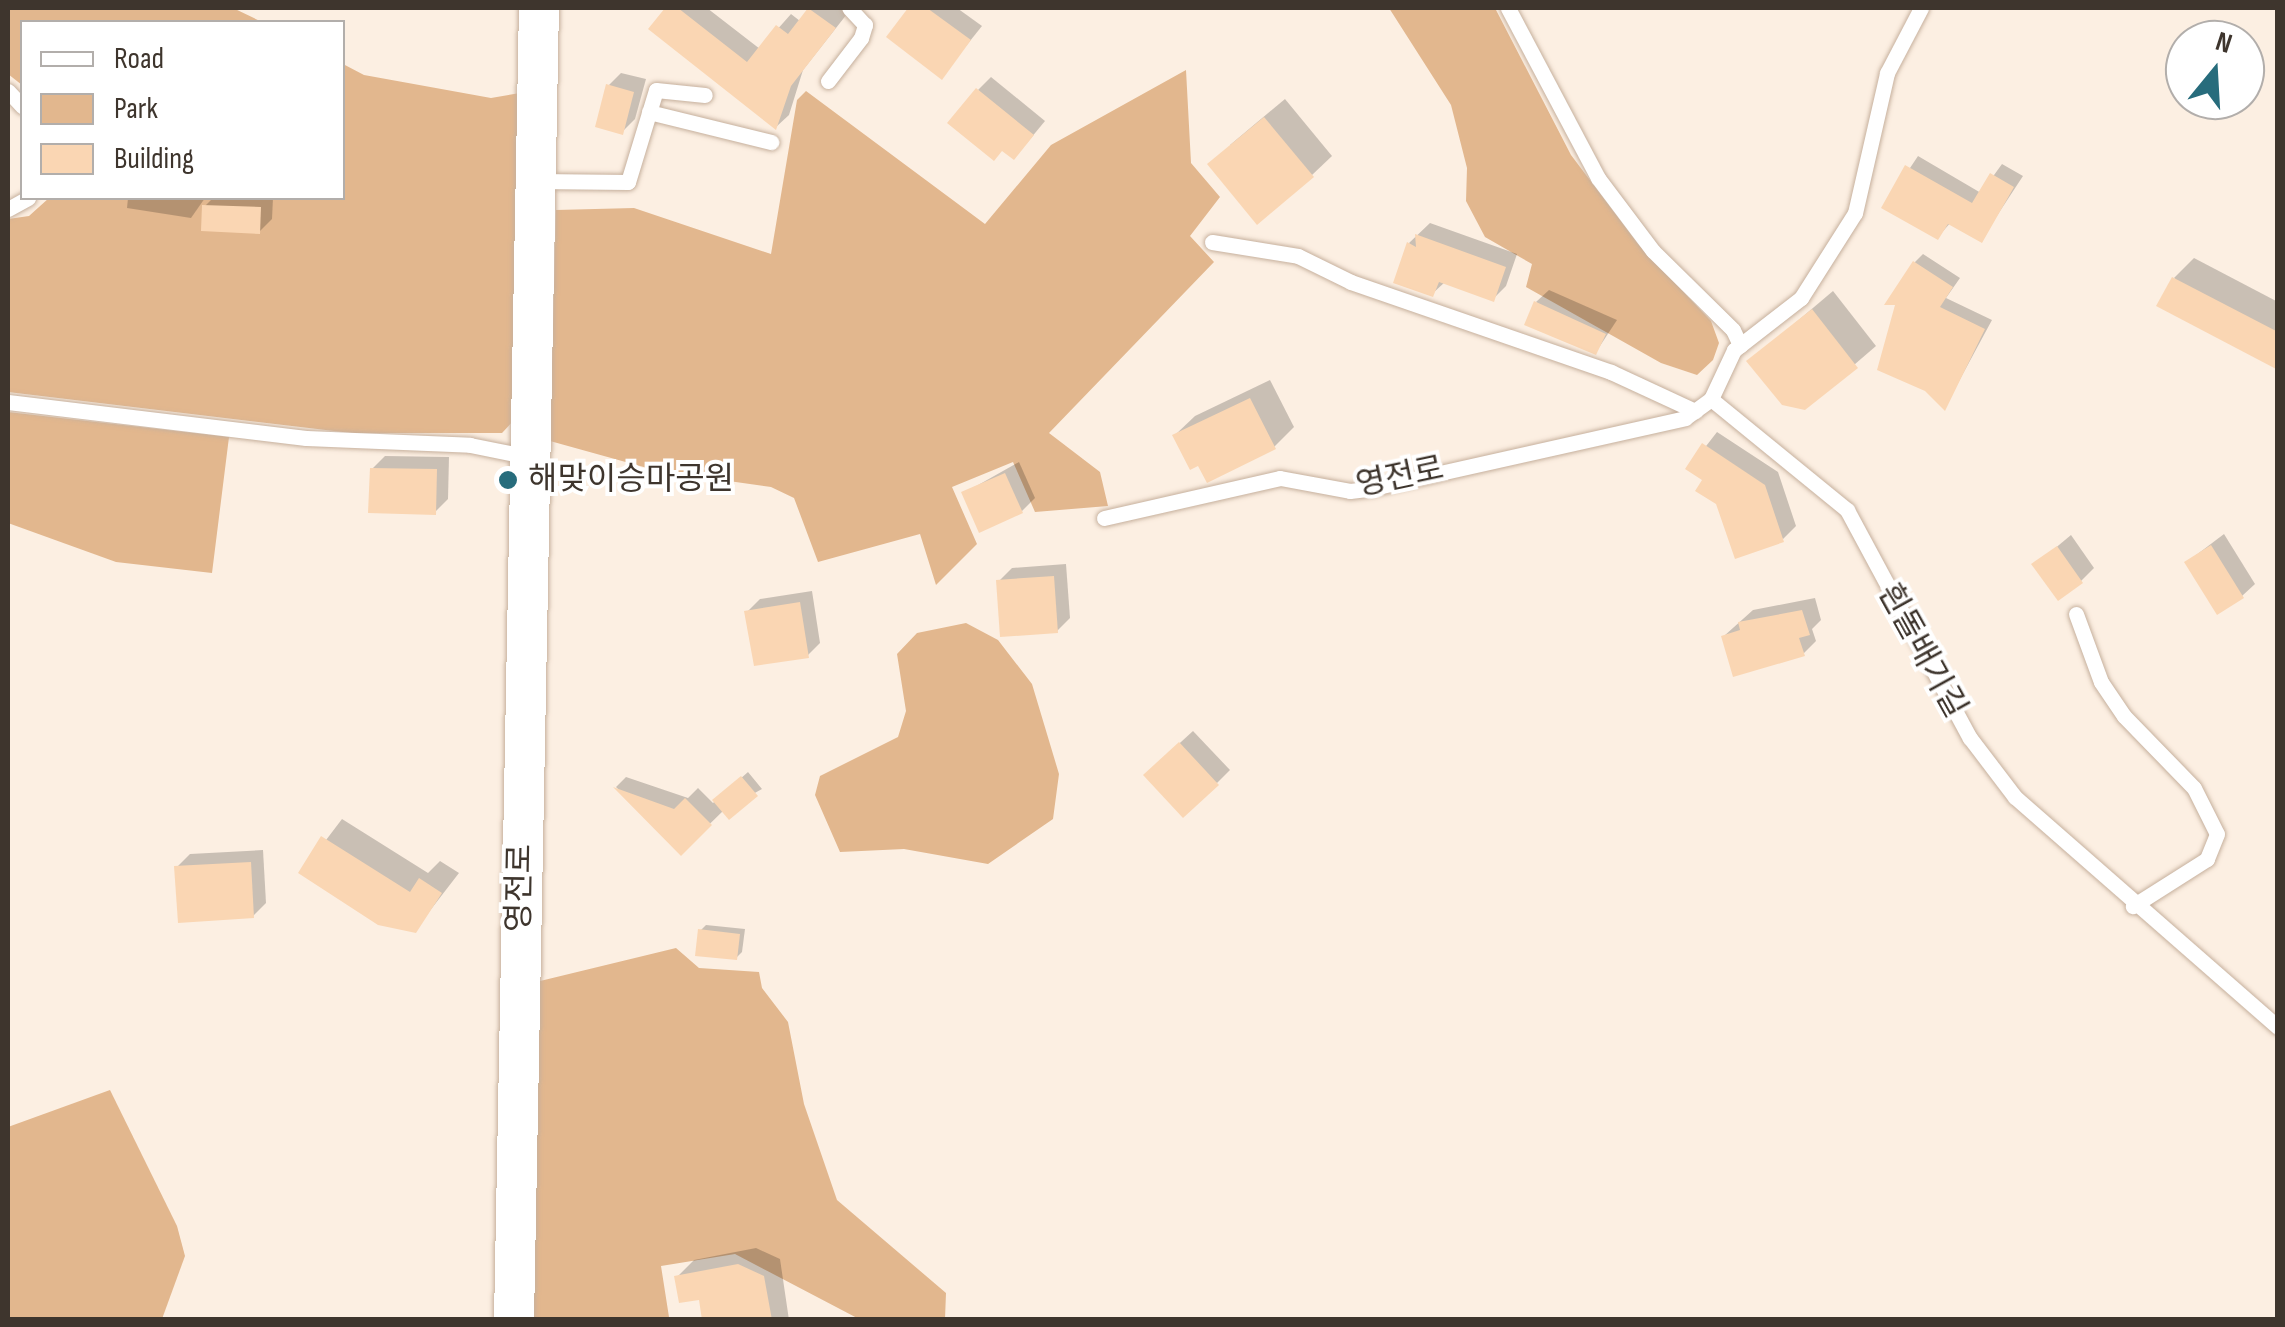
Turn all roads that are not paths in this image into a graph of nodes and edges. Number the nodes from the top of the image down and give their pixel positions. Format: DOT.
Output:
graph roads {
  1 [pos="540,8"];
  2 [pos="850,8"];
  3 [pos="1508,8"];
  4 [pos="1922,8"];
  5 [pos="828,81"];
  6 [pos="704,95"];
  7 [pos="649,112"];
  8 [pos="772,142"];
  9 [pos="536,181"];
  10 [pos="1212,242"];
  11 [pos="1740,345"];
  12 [pos="1711,399"];
  13 [pos="8,402"];
  14 [pos="1695,411"];
  15 [pos="531,457"];
  16 [pos="1104,518"];
  17 [pos="2076,614"];
  18 [pos="2133,906"];
  19 [pos="2278,1028"];
  20 [pos="514,1320"];
  1 -- 9 [label="street, 영전로"];
  2 -- 5 [label="lane"];
  3 -- 11 [label="lane"];
  4 -- 11 [label="lane"];
  6 -- 7 [label="lane"];
  7 -- 8 [label="lane"];
  7 -- 9 [label="lane"];
  9 -- 15 [label="street, 영전로"];
  10 -- 14 [label="lane"];
  11 -- 12 [label="lane"];
  12 -- 14 [label="lane"];
  12 -- 18 [label="lane, 흰돌배기길"];
  13 -- 15 [label="lane"];
  14 -- 16 [label="lane, 영전로"];
  15 -- 20 [label="street, 영전로"];
  17 -- 18 [label="lane"];
  18 -- 19 [label="lane, 흰돌배기길"];
}
